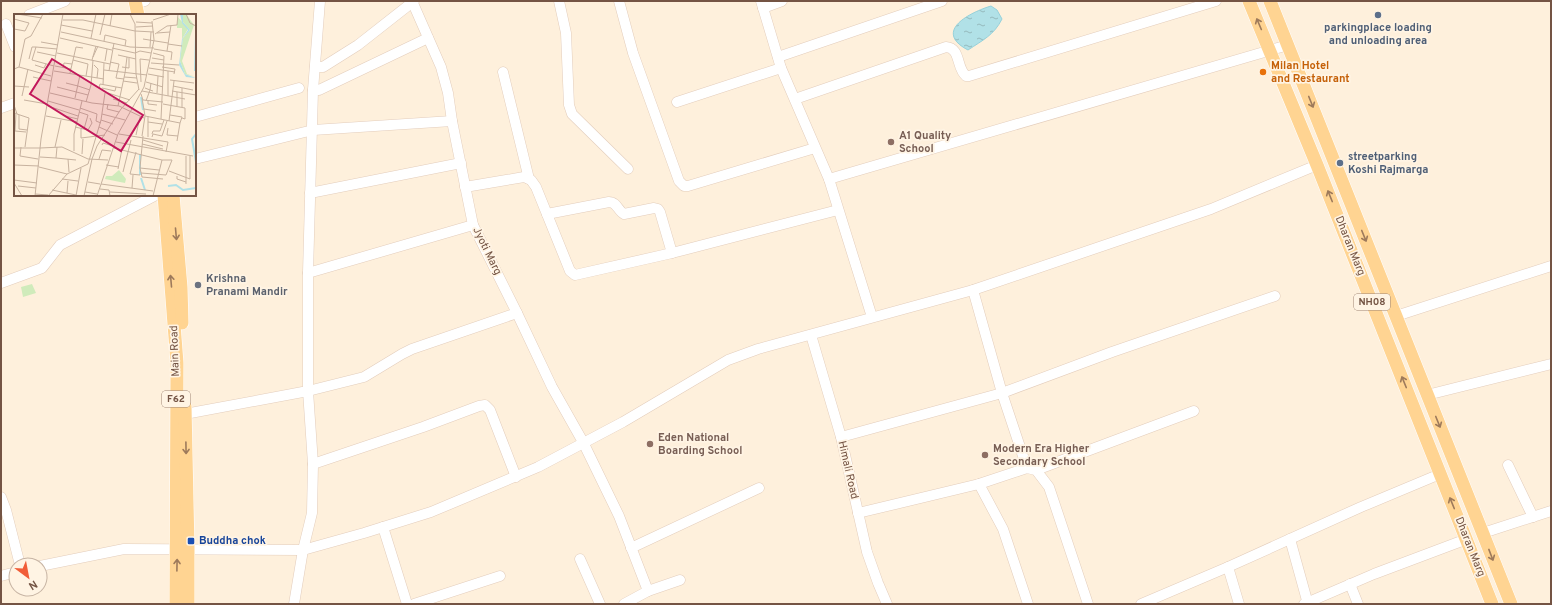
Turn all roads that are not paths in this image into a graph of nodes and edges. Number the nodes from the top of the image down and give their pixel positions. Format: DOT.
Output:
graph roads {
  1 [pos="65,1"];
  2 [pos="320,1"];
  3 [pos="413,1"];
  4 [pos="560,1"];
  5 [pos="619,1"];
  6 [pos="782,1"];
  7 [pos="942,1"];
  8 [pos="1216,1"];
  9 [pos="1249,1"];
  10 [pos="1270,1"];
  11 [pos="762,5"];
  12 [pos="32,14"];
  13 [pos="7,23"];
  14 [pos="428,38"];
  15 [pos="14,45"];
  16 [pos="1288,45"];
  17 [pos="1270,50"];
  18 [pos="778,57"];
  19 [pos="315,68"];
  20 [pos="781,68"];
  21 [pos="503,72"];
  22 [pos="299,88"];
  23 [pos="313,90"];
  24 [pos="795,99"];
  25 [pos="677,102"];
  26 [pos="14,103"];
  27 [pos="1,108"];
  28 [pos="196,117"];
  29 [pos="452,120"];
  30 [pos="313,130"];
  31 [pos="815,148"];
  32 [pos="196,159"];
  33 [pos="461,164"];
  34 [pos="1317,164"];
  35 [pos="628,169"];
  36 [pos="529,179"];
  37 [pos="829,179"];
  38 [pos="465,187"];
  39 [pos="310,193"];
  40 [pos="154,196"];
  41 [pos="164,196"];
  42 [pos="173,196"];
  43 [pos="838,210"];
  44 [pos="547,214"];
  45 [pos="473,225"];
  46 [pos="672,253"];
  47 [pos="1551,266"];
  48 [pos="308,273"];
  49 [pos="1,283"];
  50 [pos="973,290"];
  51 [pos="1275,296"];
  52 [pos="518,313"];
  53 [pos="1396,316"];
  54 [pos="872,317"];
  55 [pos="811,335"];
  56 [pos="1551,364"];
  57 [pos="308,391"];
  58 [pos="1002,392"];
  59 [pos="1427,395"];
  60 [pos="1194,411"];
  61 [pos="185,414"];
  62 [pos="841,437"];
  63 [pos="583,442"];
  64 [pos="313,464"];
  65 [pos="1508,465"];
  66 [pos="1032,469"];
  67 [pos="1440,474"];
  68 [pos="516,477"];
  69 [pos="980,484"];
  70 [pos="759,488"];
  71 [pos="1,497"];
  72 [pos="1551,511"];
  73 [pos="858,513"];
  74 [pos="1533,517"];
  75 [pos="383,527"];
  76 [pos="1483,534"];
  77 [pos="1290,539"];
  78 [pos="1467,539"];
  79 [pos="183,548"];
  80 [pos="631,548"];
  81 [pos="303,550"];
  82 [pos="18,557"];
  83 [pos="580,559"];
  84 [pos="48,564"];
  85 [pos="1228,567"];
  86 [pos="500,576"];
  87 [pos="680,580"];
  88 [pos="1350,584"];
  89 [pos="648,591"];
  90 [pos="1306,603"];
  91 [pos="176,604"];
  92 [pos="188,604"];
  93 [pos="294,604"];
  94 [pos="407,604"];
  95 [pos="414,604"];
  96 [pos="600,604"];
  97 [pos="624,604"];
  98 [pos="887,604"];
  99 [pos="1028,604"];
  100 [pos="1088,604"];
  101 [pos="1141,604"];
  102 [pos="1239,604"];
  103 [pos="1358,604"];
  104 [pos="1492,604"];
  105 [pos="1510,604"];
  1 -- 12 [label="street"];
  2 -- 19 [label="street"];
  3 -- 14 [label="street, Jyoti Marg"];
  3 -- 19 [label="street"];
  4 -- 35 [label="street"];
  5 -- 31 [label="street"];
  6 -- 11 [label="street"];
  7 -- 18 [label="street"];
  8 -- 24 [label="street"];
  17 -- 9 [label="main road, Dharan Marg / NH08, one-way"];
  10 -- 16 [label="main road, Dharan Marg / NH08"];
  11 -- 18 [label="street"];
  13 -- 15 [label="street"];
  14 -- 23 [label="street"];
  14 -- 29 [label="street, Jyoti Marg"];
  16 -- 17 [label="street"];
  16 -- 53 [label="main road, Dharan Marg / NH08, one-way"];
  17 -- 34 [label="main road, Dharan Marg / NH08"];
  17 -- 37 [label="street"];
  18 -- 20 [label="street"];
  19 -- 23 [label="street"];
  20 -- 24 [label="street"];
  20 -- 25 [label="street"];
  21 -- 36 [label="street"];
  22 -- 28 [label="street"];
  23 -- 30 [label="street"];
  24 -- 31 [label="street"];
  26 -- 27 [label="street"];
  29 -- 30 [label="street"];
  29 -- 33 [label="street, Jyoti Marg"];
  30 -- 32 [label="street"];
  30 -- 39 [label="street"];
  31 -- 37 [label="street"];
  33 -- 38 [label="street, Jyoti Marg"];
  33 -- 39 [label="street"];
  34 -- 50 [label="street"];
  67 -- 34 [label="main road, Dharan Marg / NH08, one-way"];
  36 -- 38 [label="street"];
  36 -- 44 [label="street"];
  37 -- 43 [label="street"];
  38 -- 45 [label="street, Jyoti Marg"];
  39 -- 48 [label="street"];
  40 -- 49 [label="street"];
  79 -- 41 [label="main road, Main Road / F62, one-way"];
  42 -- 61 [label="main road, Main Road / F62, one-way"];
  43 -- 46 [label="street"];
  43 -- 54 [label="street"];
  44 -- 46 [label="street"];
  44 -- 46 [label="street"];
  45 -- 48 [label="street"];
  45 -- 52 [label="street, Jyoti Marg"];
  47 -- 53 [label="street"];
  48 -- 57 [label="street"];
  50 -- 54 [label="street"];
  50 -- 58 [label="street"];
  51 -- 58 [label="street"];
  52 -- 57 [label="street"];
  52 -- 63 [label="street, Jyoti Marg"];
  53 -- 59 [label="main road, Dharan Marg / NH08"];
  54 -- 55 [label="street"];
  55 -- 62 [label="street, Himali Road"];
  55 -- 63 [label="street"];
  56 -- 59 [label="street"];
  57 -- 61 [label="street"];
  57 -- 64 [label="street"];
  58 -- 62 [label="street"];
  58 -- 66 [label="street"];
  59 -- 76 [label="main road, Dharan Marg / NH08, one-way"];
  60 -- 66 [label="street"];
  61 -- 79 [label="main road, Main Road / F62, one-way"];
  62 -- 73 [label="street, Himali Road"];
  63 -- 68 [label="street"];
  63 -- 80 [label="street, Jyoti Marg"];
  64 -- 68 [label="street"];
  64 -- 81 [label="street"];
  65 -- 74 [label="street"];
  66 -- 69 [label="street"];
  66 -- 100 [label="street"];
  67 -- 77 [label="street"];
  78 -- 67 [label="main road, Dharan Marg / NH08, one-way"];
  68 -- 75 [label="street"];
  69 -- 73 [label="street"];
  69 -- 99 [label="street"];
  70 -- 80 [label="street"];
  71 -- 82 [label="street"];
  72 -- 74 [label="street"];
  73 -- 98 [label="street, Himali Road"];
  74 -- 76 [label="street"];
  75 -- 81 [label="street"];
  75 -- 94 [label="street"];
  76 -- 105 [label="main road, Dharan Marg / NH08, one-way"];
  77 -- 85 [label="street"];
  77 -- 90 [label="street"];
  78 -- 88 [label="street"];
  78 -- 104 [label="main road, Dharan Marg / NH08"];
  79 -- 81 [label="street"];
  79 -- 84 [label="street"];
  91 -- 79 [label="main road, Main Road / F62, one-way"];
  79 -- 92 [label="main road, Main Road / F62"];
  80 -- 89 [label="street, Jyoti Marg"];
  81 -- 93 [label="street"];
  83 -- 96 [label="street"];
  85 -- 101 [label="street"];
  85 -- 102 [label="street"];
  86 -- 95 [label="street"];
  87 -- 89 [label="street"];
  88 -- 90 [label="street"];
  88 -- 103 [label="street"];
  89 -- 97 [label="street"];
}
